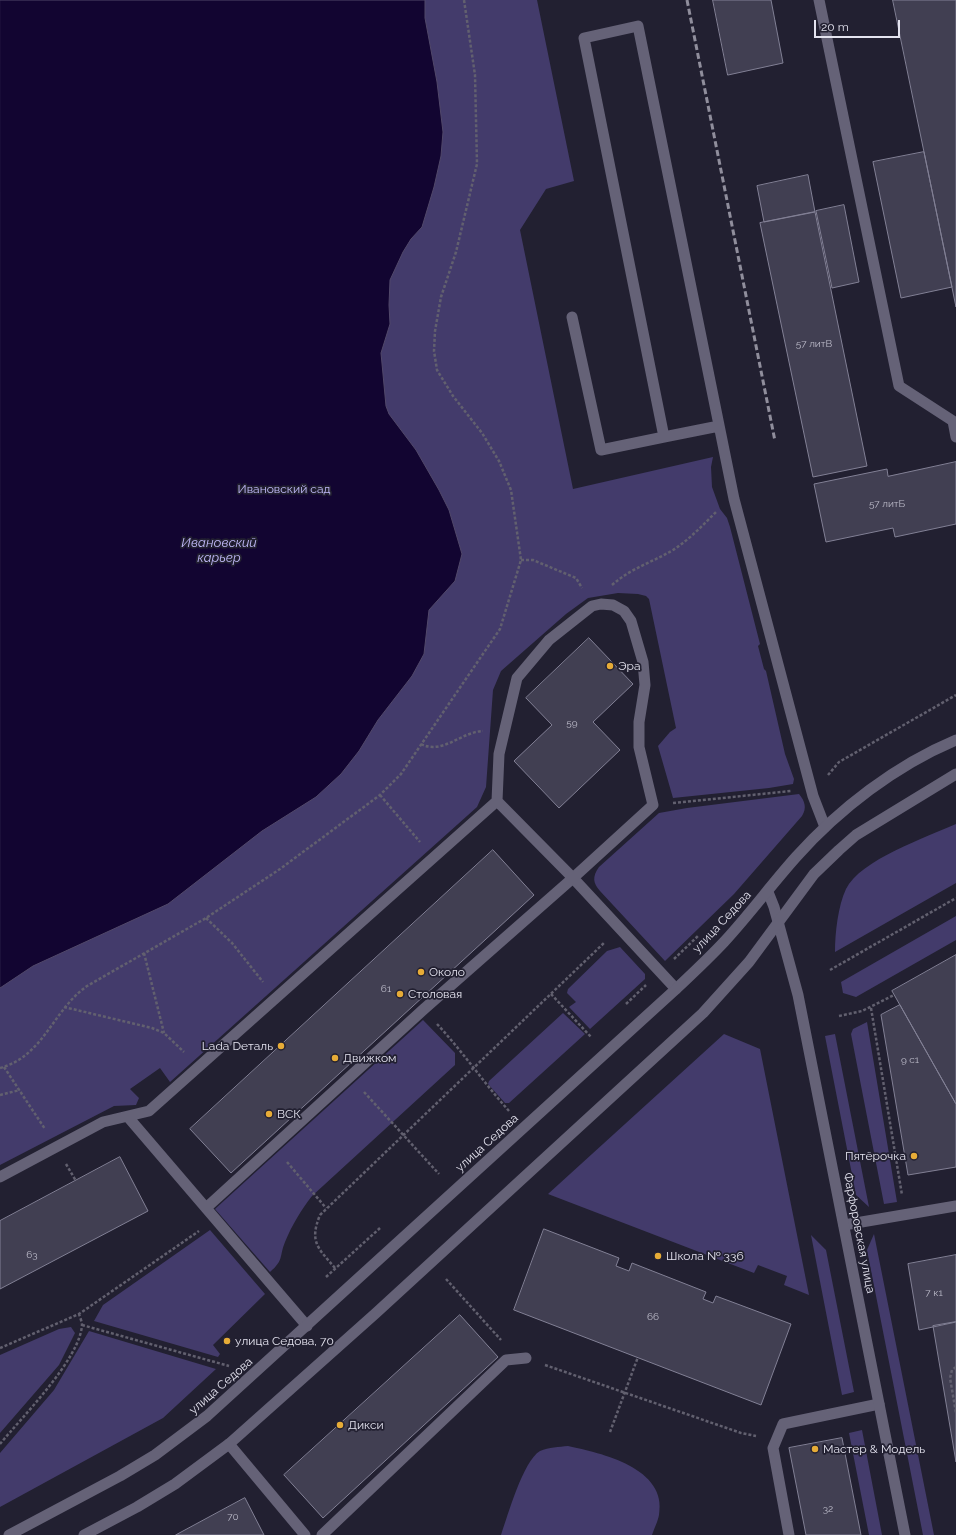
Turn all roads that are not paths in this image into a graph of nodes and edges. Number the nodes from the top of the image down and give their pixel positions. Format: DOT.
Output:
graph roads {
  1 [pos="819,0"];
  2 [pos="572,317"];
  3 [pos="954,420"];
  4 [pos="719,426"];
  5 [pos="956,437"];
  6 [pos="664,438"];
  7 [pos="956,740"];
  8 [pos="956,774"];
  9 [pos="497,801"];
  10 [pos="825,827"];
  11 [pos="573,878"];
  12 [pos="768,892"];
  13 [pos="779,922"];
  14 [pos="676,989"];
  15 [pos="128,1117"];
  16 [pos="0,1177"];
  17 [pos="956,1206"];
  18 [pos="206,1208"];
  19 [pos="844,1225"];
  20 [pos="307,1326"];
  21 [pos="526,1358"];
  22 [pos="879,1404"];
  23 [pos="229,1444"];
  24 [pos="9,1535"];
  25 [pos="84,1535"];
  26 [pos="305,1535"];
  27 [pos="322,1535"];
  28 [pos="789,1535"];
  29 [pos="905,1535"];
  1 -- 3 [label="main road"];
  2 -- 6 [label="main road"];
  3 -- 5 [label="main road"];
  4 -- 6 [label="main road"];
  4 -- 6 [label="main road"];
  4 -- 10 [label="main road"];
  7 -- 10 [label="main road, улица Седова"];
  8 -- 13 [label="main road"];
  9 -- 11 [label="main road"];
  9 -- 11 [label="main road"];
  9 -- 15 [label="main road"];
  10 -- 12 [label="main road, улица Седова"];
  11 -- 14 [label="main road"];
  11 -- 18 [label="main road"];
  12 -- 13 [label="main road, Фарфоровская улица"];
  12 -- 14 [label="main road, улица Седова"];
  13 -- 19 [label="main road, Фарфоровская улица"];
  13 -- 23 [label="main road"];
  14 -- 20 [label="main road, улица Седова"];
  15 -- 16 [label="main road"];
  15 -- 18 [label="main road"];
  17 -- 19 [label="main road"];
  18 -- 20 [label="main road"];
  19 -- 22 [label="main road, Фарфоровская улица"];
  20 -- 24 [label="main road, улица Седова"];
  21 -- 27 [label="main road"];
  22 -- 28 [label="main road"];
  22 -- 29 [label="main road, Фарфоровская улица"];
  23 -- 25 [label="main road"];
  23 -- 26 [label="main road"];
}
